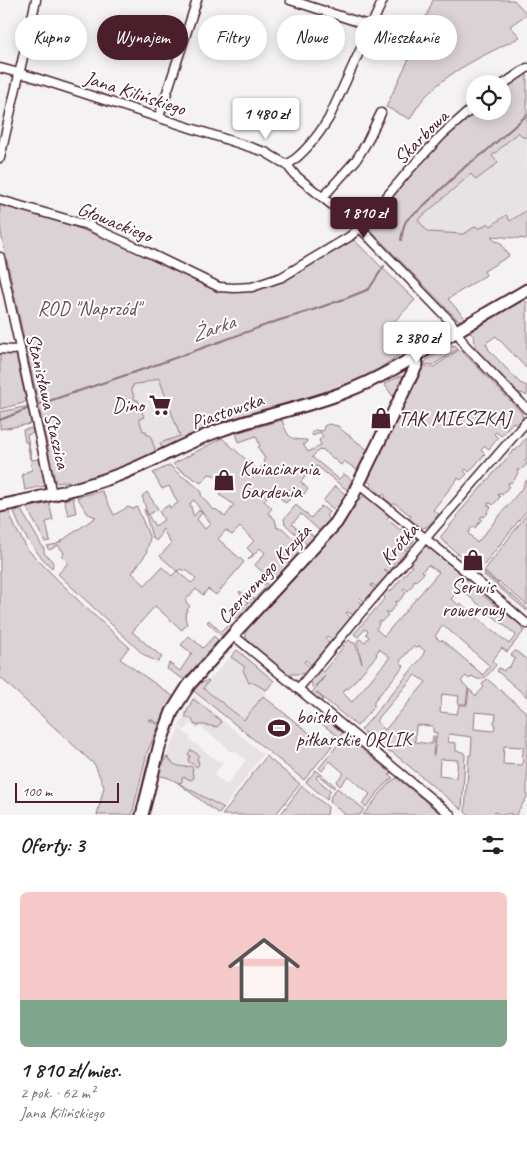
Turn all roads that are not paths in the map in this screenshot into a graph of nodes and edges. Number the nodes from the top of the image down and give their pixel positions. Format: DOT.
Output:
graph roads {
  1 [pos="36,0"];
  2 [pos="198,0"];
  3 [pos="290,0"];
  4 [pos="383,0"];
  5 [pos="376,15"];
  6 [pos="355,21"];
  7 [pos="355,60"];
  8 [pos="0,68"];
  9 [pos="527,68"];
  10 [pos="19,74"];
  11 [pos="511,79"];
  12 [pos="381,113"];
  13 [pos="466,114"];
  14 [pos="159,117"];
  15 [pos="0,158"];
  16 [pos="288,165"];
  17 [pos="323,197"];
  18 [pos="0,200"];
  19 [pos="360,228"];
  20 [pos="0,257"];
  21 [pos="214,284"];
  22 [pos="527,290"];
  23 [pos="457,331"];
  24 [pos="0,349"];
  25 [pos="20,349"];
  26 [pos="416,357"];
  27 [pos="397,367"];
  28 [pos="408,380"];
  29 [pos="527,409"];
  30 [pos="527,421"];
  31 [pos="358,484"];
  32 [pos="52,494"];
  33 [pos="0,506"];
  34 [pos="425,538"];
  35 [pos="527,624"];
  36 [pos="233,635"];
  37 [pos="298,689"];
  38 [pos="142,815"];
  39 [pos="451,815"];
  1 -- 10 [label="street"];
  2 -- 14 [label="street"];
  3 -- 6 [label="street"];
  4 -- 5 [label="street"];
  7 -- 16 [label="street"];
  8 -- 10 [label="street, Jana Kilińskiego"];
  9 -- 11 [label="street"];
  10 -- 14 [label="street, Jana Kilińskiego"];
  10 -- 15 [label="street"];
  12 -- 17 [label="street"];
  13 -- 19 [label="street, Skarbowa"];
  14 -- 16 [label="street, Jana Kilińskiego"];
  16 -- 17 [label="street, Jana Kilińskiego"];
  17 -- 19 [label="street, Jana Kilińskiego"];
  18 -- 21 [label="street, Głowackiego"];
  19 -- 21 [label="street, Skarbowa"];
  19 -- 23 [label="street, Jana Kilińskiego"];
  20 -- 25 [label="street, Stanisława Staszica"];
  22 -- 23 [label="street, Piastowska"];
  23 -- 26 [label="street, Piastowska"];
  23 -- 29 [label="street, Jana Kilińskiego"];
  24 -- 25 [label="street"];
  25 -- 32 [label="street, Stanisława Staszica"];
  26 -- 27 [label="street, Piastowska"];
  26 -- 28 [label="street, Czerwonego Krzyża"];
  27 -- 28 [label="street"];
  27 -- 32 [label="street, Piastowska"];
  28 -- 31 [label="street, Czerwonego Krzyża"];
  30 -- 34 [label="street, Krótka"];
  31 -- 34 [label="street"];
  31 -- 36 [label="street, Czerwonego Krzyża"];
  32 -- 33 [label="street, Piastowska"];
  34 -- 35 [label="street"];
  34 -- 37 [label="street, Krótka"];
  36 -- 37 [label="street"];
  36 -- 38 [label="street, Czerwonego Krzyża"];
  37 -- 39 [label="street"];
}
